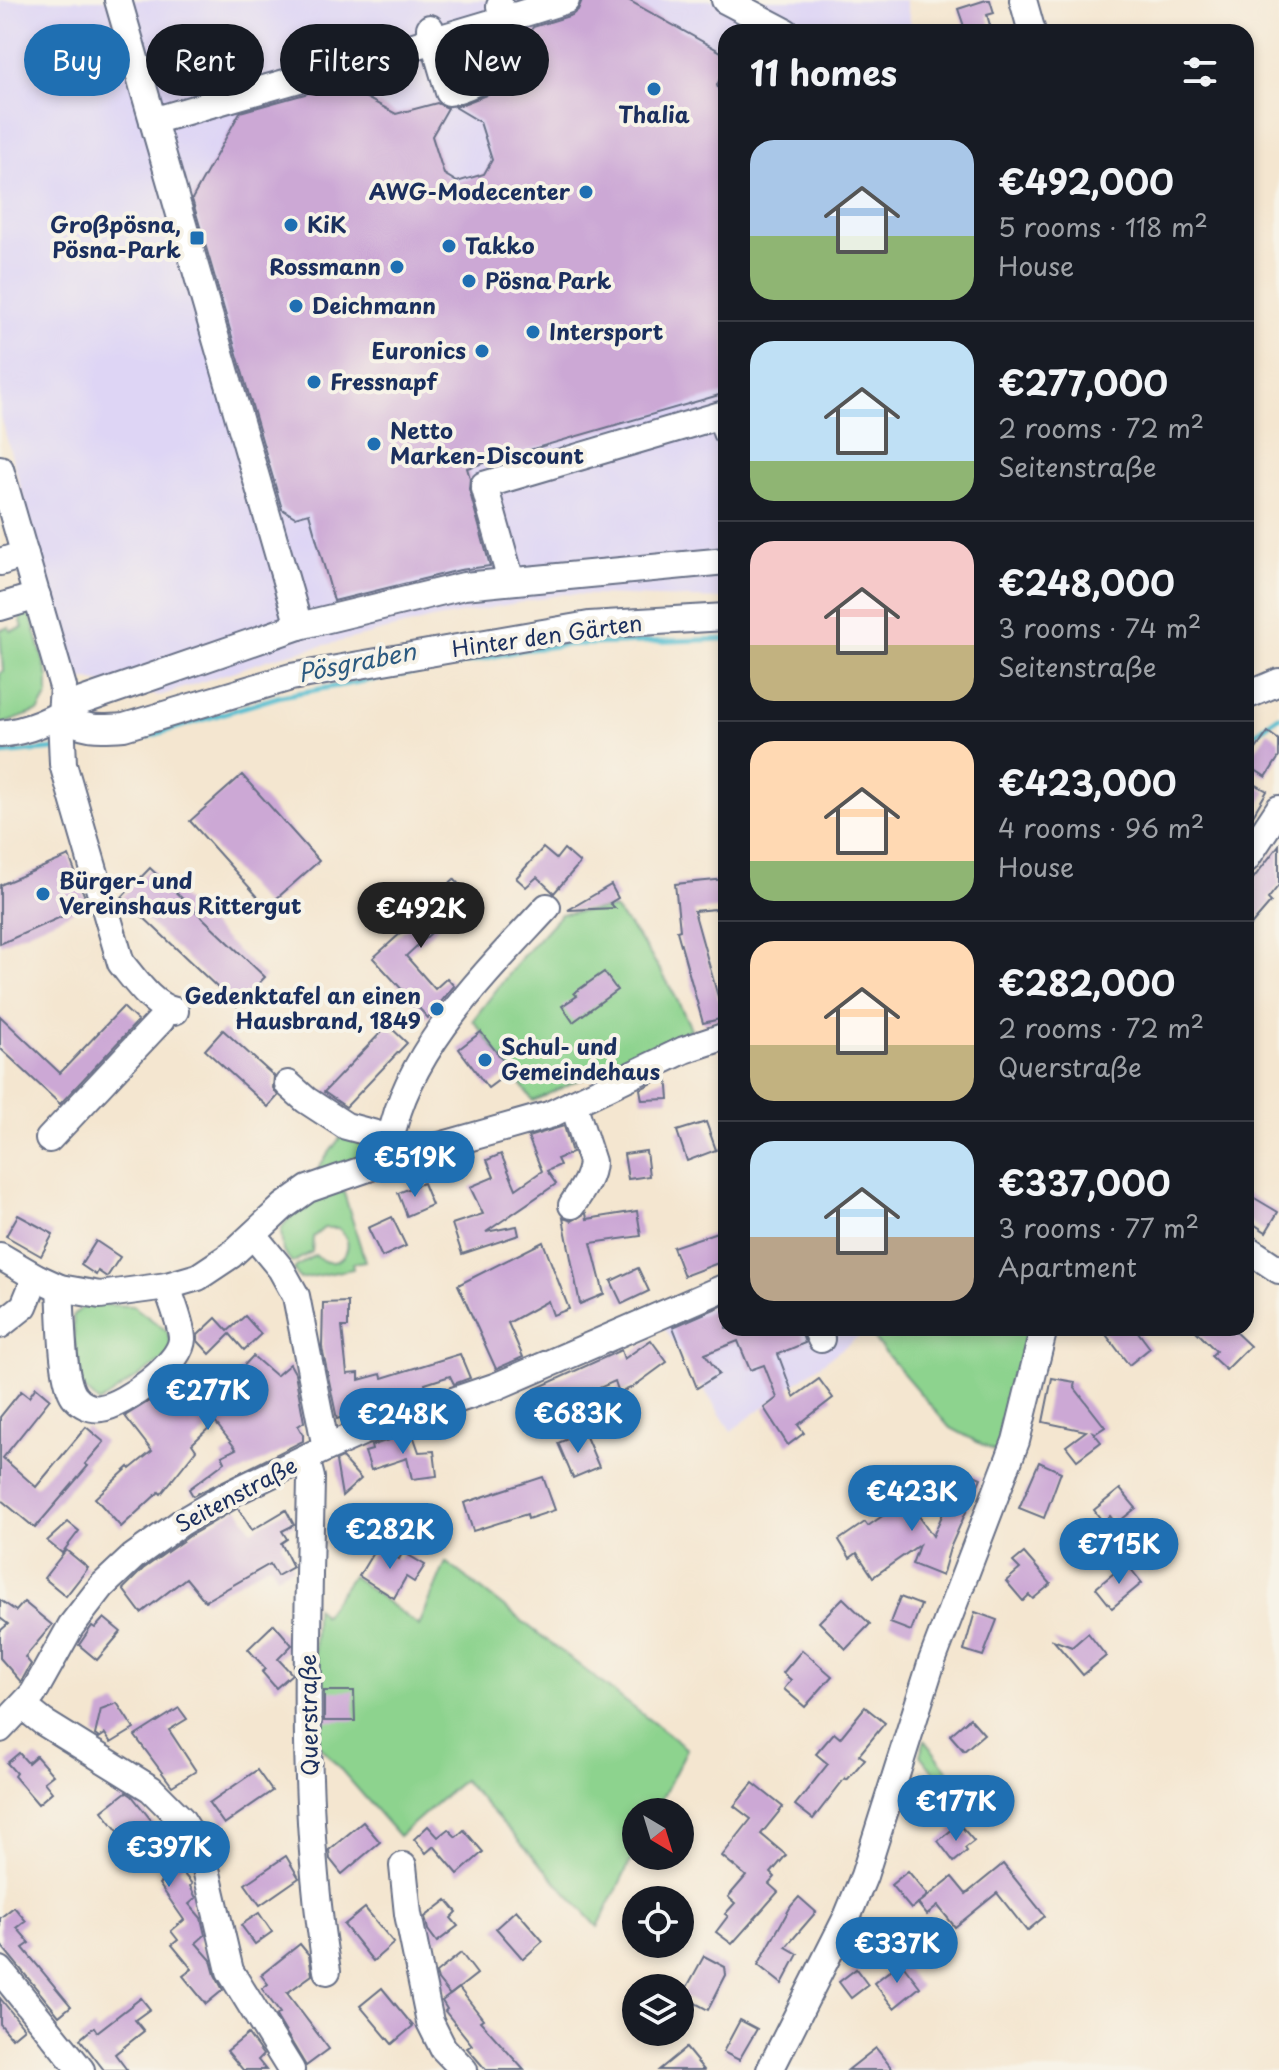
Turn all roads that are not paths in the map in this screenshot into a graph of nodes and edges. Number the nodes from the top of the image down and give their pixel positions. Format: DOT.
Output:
graph roads {
  1 [pos="118,0"];
  2 [pos="566,0"];
  3 [pos="725,0"];
  4 [pos="1023,0"];
  5 [pos="502,12"];
  6 [pos="771,24"];
  7 [pos="1030,24"];
  8 [pos="432,34"];
  9 [pos="153,121"];
  10 [pos="718,416"];
  11 [pos="1,479"];
  12 [pos="12,558"];
  13 [pos="718,562"];
  14 [pos="511,581"];
  15 [pos="37,596"];
  16 [pos="0,607"];
  17 [pos="718,617"];
  18 [pos="299,626"];
  19 [pos="1279,682"];
  20 [pos="1254,693"];
  21 [pos="0,734"];
  22 [pos="62,738"];
  23 [pos="1279,809"];
  24 [pos="1254,847"];
  25 [pos="547,907"];
  26 [pos="718,1039"];
  27 [pos="288,1084"];
  28 [pos="573,1103"];
  29 [pos="49,1139"];
  30 [pos="394,1148"];
  31 [pos="572,1205"];
  32 [pos="253,1235"];
  33 [pos="1254,1253"];
  34 [pos="0,1256"];
  35 [pos="1279,1270"];
  36 [pos="48,1282"];
  37 [pos="167,1286"];
  38 [pos="718,1290"];
  39 [pos="0,1325"];
  40 [pos="1042,1336"];
  41 [pos="316,1453"];
  42 [pos="24,1707"];
  43 [pos="0,1729"];
  44 [pos="403,1866"];
  45 [pos="0,1970"];
  46 [pos="327,1971"];
  47 [pos="81,2070"];
  48 [pos="291,2070"];
  49 [pos="464,2070"];
  50 [pos="770,2070"];
  1 -- 9 [label="street"];
  2 -- 5 [label="street"];
  3 -- 6 [label="street"];
  4 -- 7 [label="street"];
  5 -- 8 [label="street"];
  5 -- 8 [label="street"];
  8 -- 9 [label="street"];
  9 -- 18 [label="street"];
  10 -- 14 [label="street"];
  11 -- 12 [label="street"];
  12 -- 15 [label="street"];
  13 -- 14 [label="street"];
  14 -- 18 [label="street"];
  15 -- 16 [label="street"];
  15 -- 22 [label="street"];
  17 -- 22 [label="street, Hinter den Gärten"];
  18 -- 22 [label="street"];
  19 -- 20 [label="street"];
  21 -- 22 [label="street"];
  22 -- 29 [label="street"];
  23 -- 24 [label="street"];
  25 -- 30 [label="street"];
  26 -- 28 [label="street"];
  27 -- 30 [label="street"];
  28 -- 30 [label="street"];
  28 -- 31 [label="street"];
  30 -- 32 [label="street"];
  32 -- 37 [label="street"];
  32 -- 41 [label="street, Querstraße"];
  33 -- 35 [label="street"];
  34 -- 36 [label="street"];
  36 -- 37 [label="street"];
  36 -- 37 [label="street"];
  36 -- 39 [label="street"];
  38 -- 41 [label="street, Seitenstraße"];
  40 -- 50 [label="street"];
  41 -- 42 [label="street, Seitenstraße"];
  41 -- 46 [label="street, Querstraße"];
  42 -- 43 [label="street, Seitenstraße"];
  42 -- 48 [label="street"];
  44 -- 49 [label="street"];
  45 -- 47 [label="street"];
}
